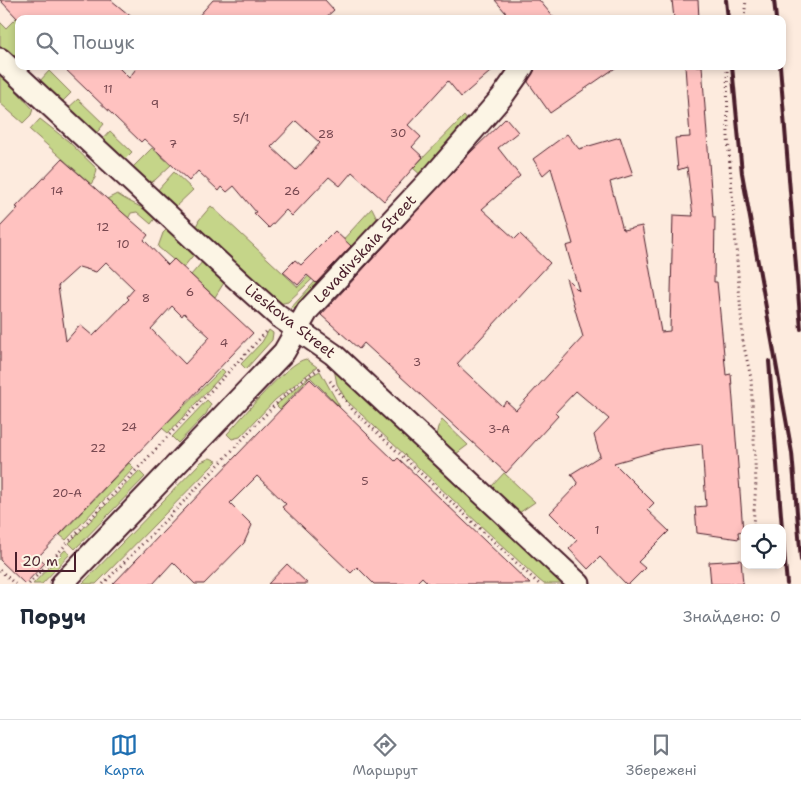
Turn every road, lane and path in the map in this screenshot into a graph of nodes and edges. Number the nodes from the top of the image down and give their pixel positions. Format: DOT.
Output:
graph roads {
  1 [pos="746,0"];
  2 [pos="744,15"];
  3 [pos="0,59"];
  4 [pos="521,70"];
  5 [pos="727,70"];
  6 [pos="297,329"];
  7 [pos="327,360"];
  8 [pos="753,524"];
  9 [pos="0,570"];
  10 [pos="15,584"];
  11 [pos="62,584"];
  12 [pos="103,584"];
  13 [pos="540,584"];
  14 [pos="579,584"];
  1 -- 2 [label="path"];
  3 -- 6 [label="street, Lieskova Street"];
  4 -- 6 [label="street, Levadivskaia Street"];
  5 -- 8 [label="path"];
  6 -- 7 [label="street, Lieskova Street"];
  6 -- 11 [label="street, Levadivskaia Street"];
  7 -- 12 [label="path"];
  7 -- 13 [label="path"];
  7 -- 14 [label="street, Lieskova Street"];
  9 -- 10 [label="path"];
}
